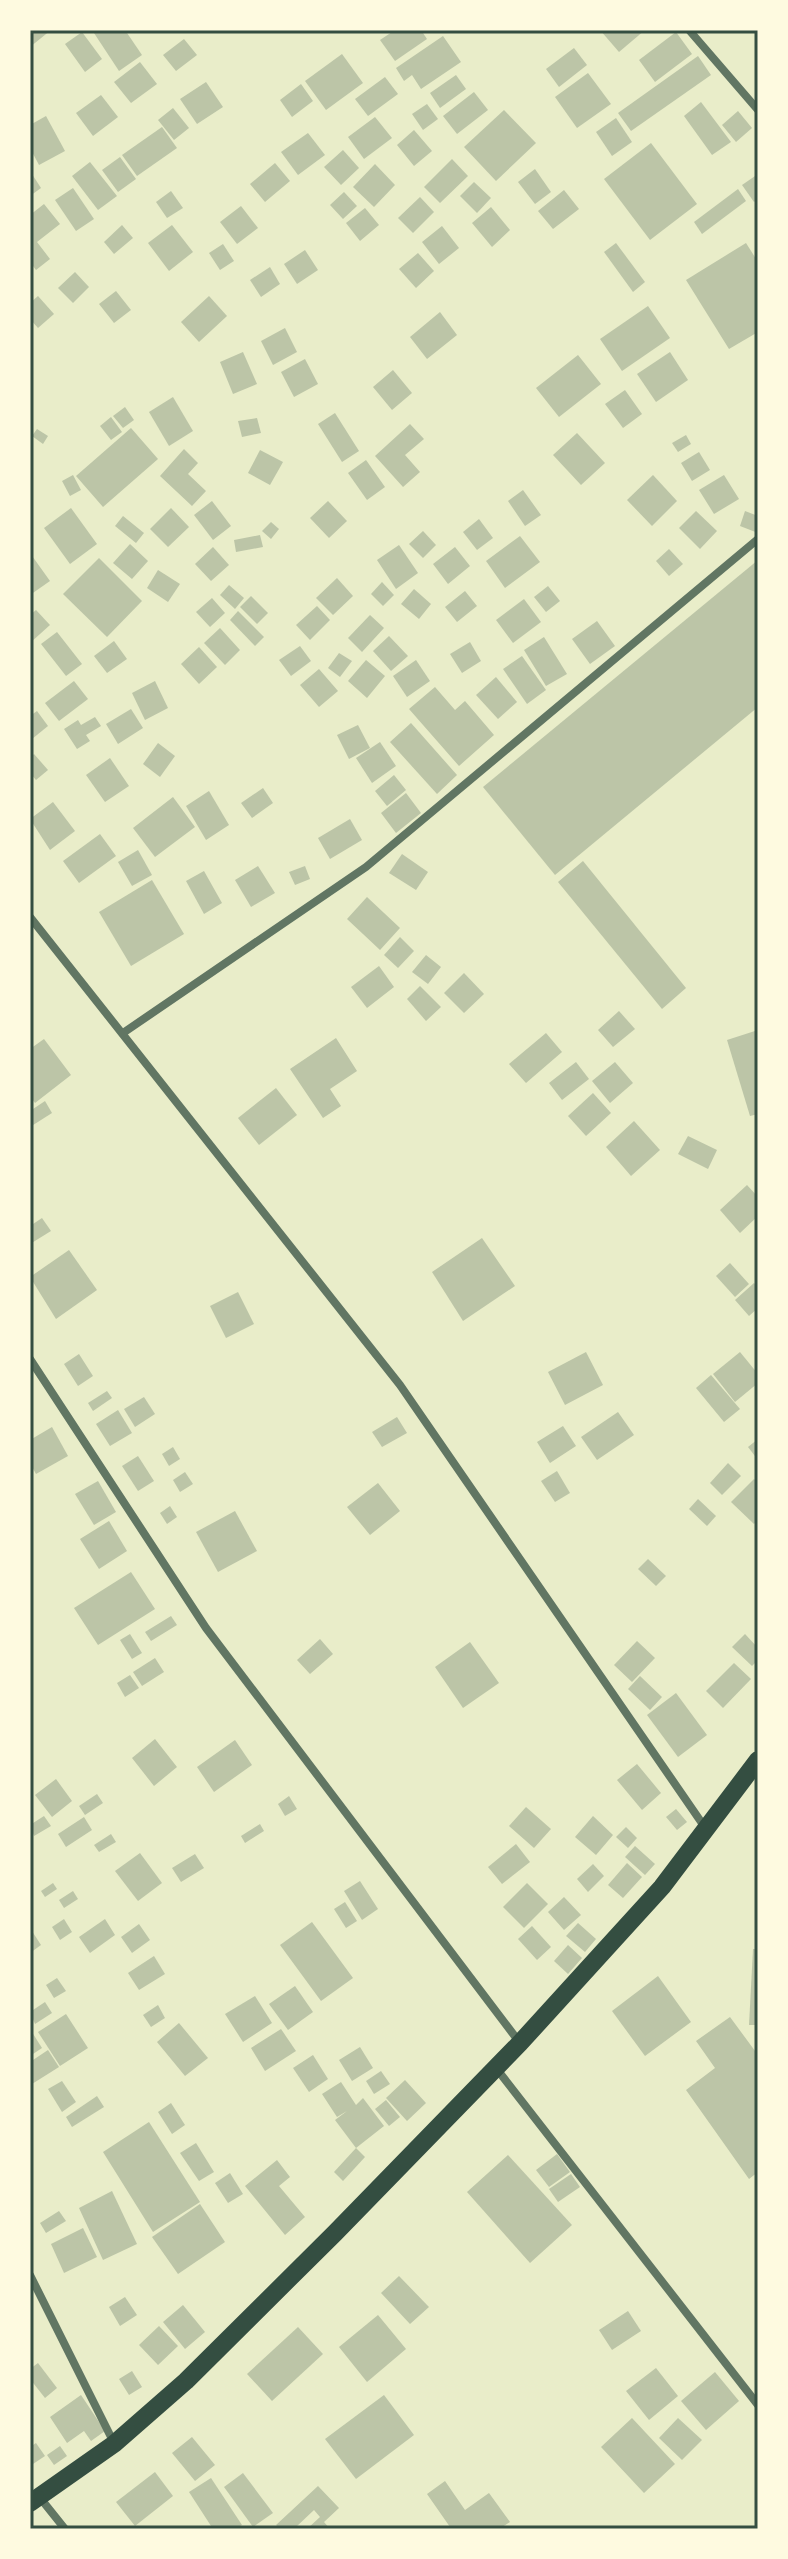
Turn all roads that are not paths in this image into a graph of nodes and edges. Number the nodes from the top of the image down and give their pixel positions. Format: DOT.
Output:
graph roads {
  1 [pos="689,30"];
  2 [pos="758,110"];
  3 [pos="758,539"];
  4 [pos="30,917"];
  5 [pos="123,1033"];
  6 [pos="30,1359"];
  7 [pos="758,1760"];
  8 [pos="706,1829"];
  9 [pos="520,2043"];
  10 [pos="495,2067"];
  11 [pos="30,2275"];
  12 [pos="758,2405"];
  13 [pos="114,2444"];
  14 [pos="35,2501"];
  15 [pos="65,2529"];
  1 -- 2 [label="street"];
  3 -- 5 [label="street"];
  4 -- 5 [label="street"];
  5 -- 8 [label="street"];
  6 -- 9 [label="street"];
  7 -- 8 [label="main road"];
  8 -- 9 [label="main road"];
  9 -- 10 [label="main road"];
  10 -- 12 [label="street"];
  10 -- 13 [label="main road"];
  11 -- 13 [label="street"];
  13 -- 14 [label="main road"];
  14 -- 15 [label="street"];
}
